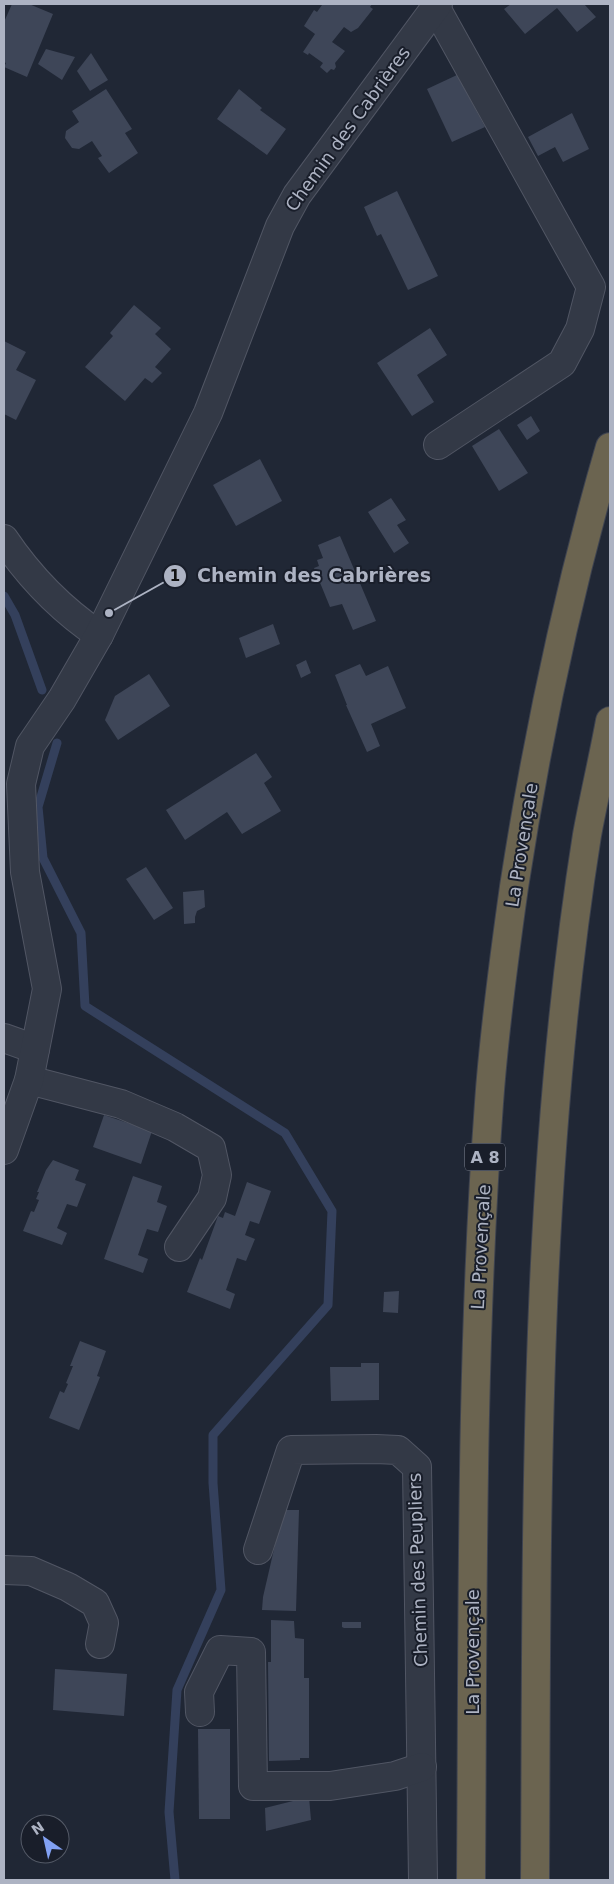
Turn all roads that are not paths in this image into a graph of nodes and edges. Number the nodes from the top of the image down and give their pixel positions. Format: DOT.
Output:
graph roads {
  1 [pos="437,6"];
  2 [pos="438,445"];
  3 [pos="610,447"];
  4 [pos="4,539"];
  5 [pos="99,635"];
  6 [pos="610,721"];
  7 [pos="4,1038"];
  8 [pos="35,1049"];
  9 [pos="29,1080"];
  10 [pos="5,1142"];
  11 [pos="179,1248"];
  12 [pos="258,1550"];
  13 [pos="4,1570"];
  14 [pos="100,1644"];
  15 [pos="200,1712"];
  16 [pos="422,1768"];
  17 [pos="423,1880"];
  18 [pos="471,1880"];
  19 [pos="535,1880"];
  1 -- 2 [label="street, Chemin des Cabrières"];
  1 -- 5 [label="street, Chemin des Cabrières"];
  3 -- 18 [label="highway, La Provençale / A 8"];
  4 -- 5 [label="street"];
  5 -- 8 [label="street, Chemin des Cabrières"];
  6 -- 19 [label="highway"];
  7 -- 8 [label="street"];
  8 -- 9 [label="street, Chemin des Cabrières"];
  9 -- 10 [label="street, Chemin des Cabrières"];
  9 -- 11 [label="street"];
  12 -- 16 [label="street, Chemin des Peupliers"];
  13 -- 14 [label="street"];
  15 -- 16 [label="street"];
  16 -- 17 [label="street, Chemin des Peupliers"];
}
